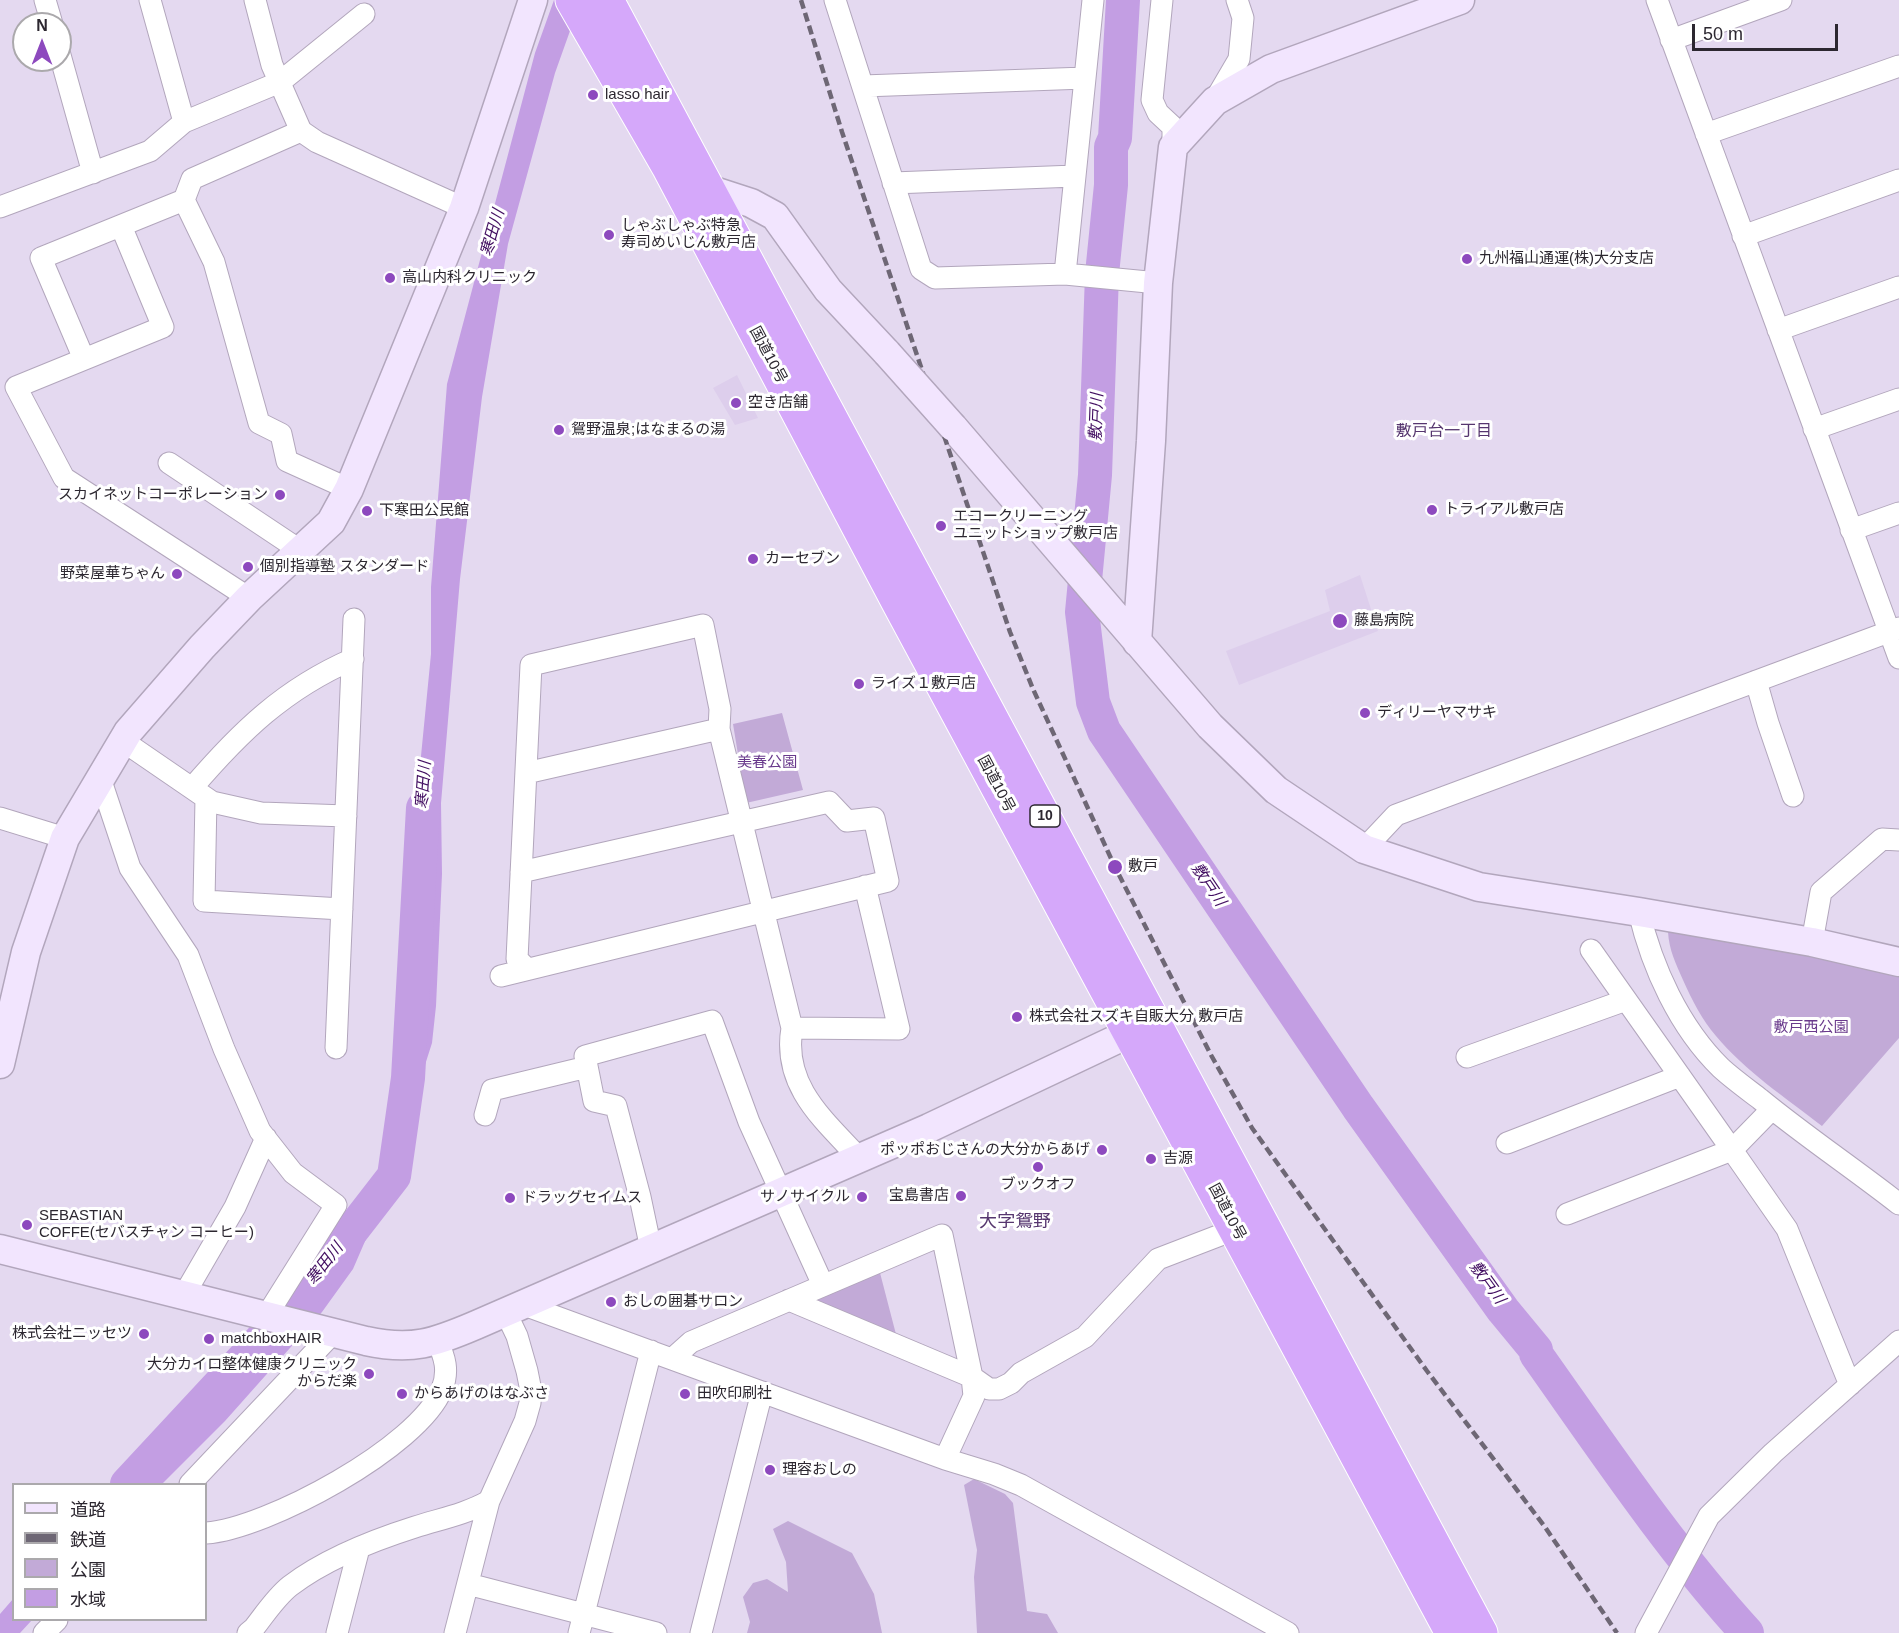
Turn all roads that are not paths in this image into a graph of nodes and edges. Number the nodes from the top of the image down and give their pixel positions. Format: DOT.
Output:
graph roads {
  1 [pos="150,0"];
  2 [pos="255,0"];
  3 [pos="533,0"];
  4 [pos="572,0"];
  5 [pos="607,0"];
  6 [pos="835,0"];
  7 [pos="1093,0"];
  8 [pos="1162,0"];
  9 [pos="1237,0"];
  10 [pos="1460,0"];
  11 [pos="1657,0"];
  12 [pos="1780,0"];
  13 [pos="364,14"];
  14 [pos="1671,40"];
  15 [pos="1899,66"];
  16 [pos="65,72"];
  17 [pos="1085,78"];
  18 [pos="280,82"];
  19 [pos="636,83"];
  20 [pos="863,86"];
  21 [pos="1215,101"];
  22 [pos="184,122"];
  23 [pos="302,131"];
  24 [pos="1706,134"];
  25 [pos="1173,147"];
  26 [pos="669,168"];
  27 [pos="93,173"];
  28 [pos="1075,176"];
  29 [pos="1899,180"];
  30 [pos="893,183"];
  31 [pos="711,190"];
  32 [pos="184,200"];
  33 [pos="0,207"];
  34 [pos="464,208"];
  35 [pos="121,226"];
  36 [pos="1743,236"];
  37 [pos="1075,274"];
  38 [pos="1149,282"];
  39 [pos="1899,287"];
  40 [pos="1778,330"];
  41 [pos="84,359"];
  42 [pos="1899,399"];
  43 [pos="1814,429"];
  44 [pos="169,463"];
  45 [pos="349,489"];
  46 [pos="1899,513"];
  47 [pos="1851,530"];
  48 [pos="301,551"];
  49 [pos="249,598"];
  50 [pos="354,619"];
  51 [pos="1894,630"];
  52 [pos="1137,642"];
  53 [pos="1899,658"];
  54 [pos="353,659"];
  55 [pos="1756,681"];
  56 [pos="719,729"];
  57 [pos="123,741"];
  58 [pos="526,773"];
  59 [pos="100,778"];
  60 [pos="199,793"];
  61 [pos="1793,796"];
  62 [pos="346,816"];
  63 [pos="0,818"];
  64 [pos="741,822"];
  65 [pos="65,838"];
  66 [pos="1899,840"];
  67 [pos="1364,849"];
  68 [pos="521,872"];
  69 [pos="865,886"];
  70 [pos="342,909"];
  71 [pos="763,911"];
  72 [pos="1639,912"];
  73 [pos="1812,942"];
  74 [pos="1591,950"];
  75 [pos="1899,962"];
  76 [pos="527,969"];
  77 [pos="501,976"];
  78 [pos="1626,1000"];
  79 [pos="1143,1027"];
  80 [pos="792,1028"];
  81 [pos="336,1048"];
  82 [pos="1467,1057"];
  83 [pos="0,1064"];
  84 [pos="587,1067"];
  85 [pos="1680,1076"];
  86 [pos="1772,1109"];
  87 [pos="485,1115"];
  88 [pos="266,1138"];
  89 [pos="1507,1143"];
  90 [pos="1732,1149"];
  91 [pos="860,1159"];
  92 [pos="782,1193"];
  93 [pos="1899,1204"];
  94 [pos="1567,1214"];
  95 [pos="1236,1229"];
  96 [pos="0,1249"];
  97 [pos="651,1249"];
  98 [pos="823,1286"];
  99 [pos="184,1295"];
  100 [pos="789,1300"];
  101 [pos="515,1309"];
  102 [pos="267,1316"];
  103 [pos="326,1332"];
  104 [pos="437,1341"];
  105 [pos="1899,1341"];
  106 [pos="651,1351"];
  107 [pos="672,1359"];
  108 [pos="972,1377"];
  109 [pos="1850,1385"];
  110 [pos="762,1392"];
  111 [pos="945,1459"];
  112 [pos="192,1483"];
  113 [pos="489,1501"];
  114 [pos="207,1533"];
  115 [pos="359,1548"];
  116 [pos="468,1584"];
  117 [pos="56,1621"];
  118 [pos="581,1624"];
  119 [pos="44,1633"];
  120 [pos="248,1633"];
  121 [pos="337,1633"];
  122 [pos="455,1633"];
  123 [pos="656,1633"];
  124 [pos="701,1633"];
  125 [pos="1288,1633"];
  126 [pos="1452,1633"];
  127 [pos="1481,1633"];
  128 [pos="1646,1633"];
  1 -- 22 [label="street"];
  2 -- 18 [label="street"];
  3 -- 34 [label="street"];
  4 -- 19 [label="highway, 国道10号 / 10"];
  5 -- 19 [label="highway, 国道10号 / 10"];
  6 -- 20 [label="street"];
  7 -- 17 [label="street"];
  8 -- 25 [label="street"];
  9 -- 21 [label="street"];
  10 -- 21 [label="street"];
  11 -- 14 [label="street"];
  12 -- 14 [label="street"];
  13 -- 18 [label="street"];
  14 -- 24 [label="street"];
  15 -- 24 [label="street"];
  16 -- 27 [label="street"];
  17 -- 20 [label="street"];
  17 -- 28 [label="street"];
  18 -- 22 [label="street"];
  18 -- 23 [label="street"];
  19 -- 26 [label="highway, 国道10号 / 10"];
  19 -- 31 [label="highway, 国道10号 / 10"];
  20 -- 30 [label="street"];
  21 -- 25 [label="street"];
  22 -- 27 [label="street"];
  23 -- 32 [label="street"];
  23 -- 34 [label="street"];
  24 -- 36 [label="street"];
  25 -- 38 [label="street"];
  26 -- 31 [label="street"];
  26 -- 79 [label="highway, 国道10号 / 10"];
  27 -- 33 [label="street"];
  28 -- 30 [label="street"];
  28 -- 37 [label="street"];
  29 -- 36 [label="street"];
  30 -- 37 [label="street"];
  31 -- 52 [label="street, bridge"];
  31 -- 79 [label="highway, 国道10号 / 10"];
  32 -- 35 [label="street"];
  32 -- 45 [label="street"];
  34 -- 45 [label="street"];
  35 -- 41 [label="street"];
  35 -- 41 [label="street"];
  36 -- 40 [label="street"];
  37 -- 38 [label="street"];
  38 -- 52 [label="street"];
  39 -- 40 [label="street"];
  40 -- 43 [label="street"];
  41 -- 49 [label="street"];
  42 -- 43 [label="street"];
  43 -- 47 [label="street"];
  44 -- 48 [label="street"];
  45 -- 48 [label="street"];
  46 -- 47 [label="street"];
  47 -- 51 [label="street"];
  48 -- 49 [label="street"];
  49 -- 57 [label="street"];
  50 -- 54 [label="street"];
  51 -- 53 [label="street"];
  51 -- 55 [label="street"];
  52 -- 67 [label="street"];
  54 -- 60 [label="street"];
  54 -- 62 [label="street"];
  55 -- 61 [label="street"];
  55 -- 67 [label="street"];
  56 -- 58 [label="street"];
  56 -- 58 [label="street"];
  56 -- 64 [label="street"];
  57 -- 59 [label="street"];
  57 -- 60 [label="street"];
  58 -- 68 [label="street"];
  59 -- 65 [label="street"];
  59 -- 88 [label="street"];
  60 -- 62 [label="street"];
  60 -- 70 [label="street"];
  62 -- 70 [label="street"];
  63 -- 65 [label="street"];
  64 -- 68 [label="street"];
  64 -- 69 [label="street"];
  64 -- 71 [label="street"];
  65 -- 83 [label="street"];
  66 -- 73 [label="street"];
  67 -- 72 [label="street"];
  68 -- 76 [label="street"];
  69 -- 71 [label="street"];
  69 -- 80 [label="street"];
  70 -- 81 [label="street"];
  71 -- 76 [label="street"];
  71 -- 80 [label="street"];
  72 -- 73 [label="street"];
  72 -- 86 [label="street"];
  73 -- 75 [label="street"];
  74 -- 78 [label="street"];
  76 -- 77 [label="street"];
  78 -- 82 [label="street"];
  78 -- 85 [label="street"];
  79 -- 91 [label="street"];
  79 -- 95 [label="highway, 国道10号 / 10"];
  79 -- 127 [label="highway, 国道10号 / 10"];
  80 -- 91 [label="street"];
  84 -- 87 [label="street"];
  84 -- 92 [label="street"];
  84 -- 97 [label="street"];
  85 -- 89 [label="street"];
  85 -- 90 [label="street"];
  86 -- 90 [label="street"];
  86 -- 93 [label="street"];
  88 -- 99 [label="street"];
  88 -- 102 [label="street"];
  90 -- 94 [label="street"];
  90 -- 109 [label="street"];
  91 -- 92 [label="street"];
  92 -- 97 [label="street"];
  92 -- 98 [label="street"];
  95 -- 108 [label="street"];
  95 -- 126 [label="highway, 国道10号 / 10"];
  96 -- 99 [label="street"];
  97 -- 101 [label="street"];
  98 -- 100 [label="street"];
  98 -- 108 [label="street"];
  99 -- 102 [label="street"];
  100 -- 107 [label="street"];
  100 -- 108 [label="street"];
  101 -- 104 [label="street"];
  101 -- 106 [label="street"];
  101 -- 113 [label="street"];
  102 -- 103 [label="street"];
  103 -- 104 [label="street"];
  103 -- 112 [label="street"];
  104 -- 114 [label="street"];
  105 -- 109 [label="street"];
  106 -- 107 [label="street"];
  106 -- 118 [label="street"];
  107 -- 110 [label="street"];
  108 -- 111 [label="street"];
  109 -- 128 [label="street"];
  110 -- 111 [label="street"];
  110 -- 124 [label="street"];
  111 -- 125 [label="street"];
  113 -- 115 [label="street"];
  113 -- 116 [label="street"];
  115 -- 120 [label="street"];
  115 -- 121 [label="street"];
  116 -- 118 [label="street"];
  116 -- 122 [label="street"];
  117 -- 119 [label="street"];
  118 -- 123 [label="street"];
}
